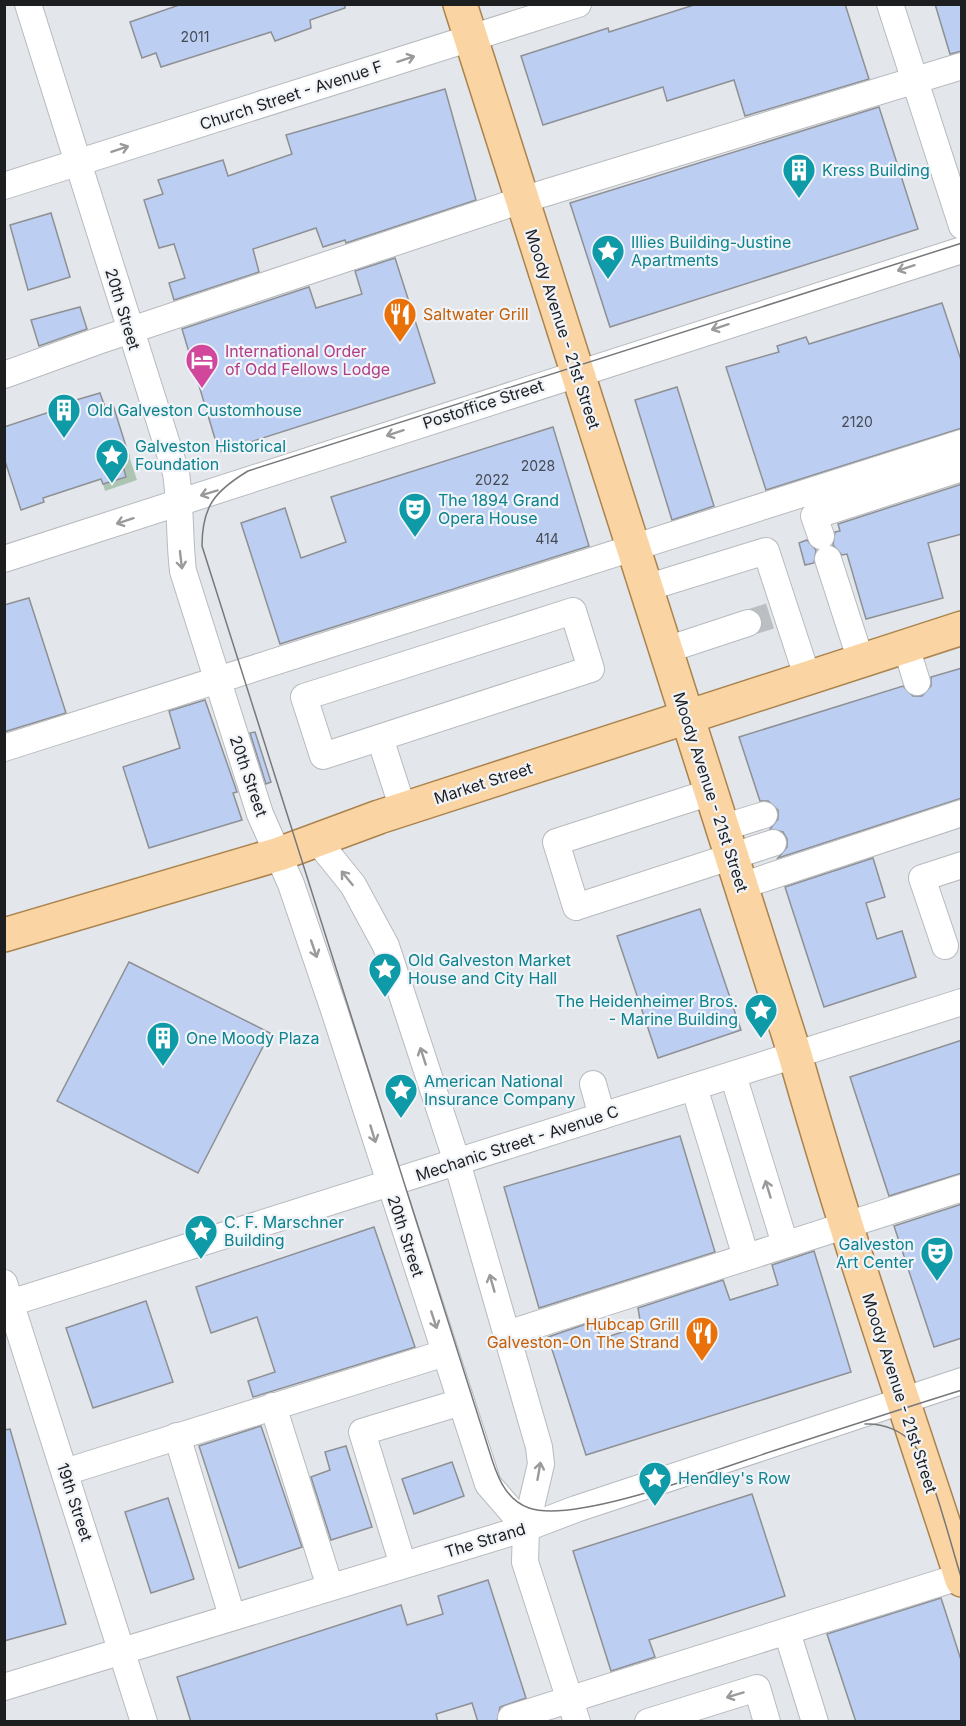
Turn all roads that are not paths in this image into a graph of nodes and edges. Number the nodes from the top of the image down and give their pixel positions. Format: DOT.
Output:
graph roads {
  1 [pos="28,4"];
  2 [pos="460,4"];
  3 [pos="578,4"];
  4 [pos="890,4"];
  5 [pos="471,38"];
  6 [pos="962,66"];
  7 [pos="914,81"];
  8 [pos="79,162"];
  9 [pos="4,186"];
  10 [pos="522,200"];
  11 [pos="962,226"];
  12 [pos="962,250"];
  13 [pos="130,331"];
  14 [pos="577,373"];
  15 [pos="4,375"];
  16 [pos="962,443"];
  17 [pos="962,468"];
  18 [pos="181,502"];
  19 [pos="633,548"];
  20 [pos="4,559"];
  21 [pos="646,588"];
  22 [pos="768,617"];
  23 [pos="962,628"];
  24 [pos="906,647"];
  25 [pos="666,650"];
  26 [pos="861,661"];
  27 [pos="807,679"];
  28 [pos="217,680"];
  29 [pos="917,682"];
  30 [pos="688,718"];
  31 [pos="380,738"];
  32 [pos="4,748"];
  33 [pos="711,792"];
  34 [pos="403,809"];
  35 [pos="764,815"];
  36 [pos="957,818"];
  37 [pos="316,839"];
  38 [pos="773,843"];
  39 [pos="279,854"];
  40 [pos="731,857"];
  41 [pos="962,865"];
  42 [pos="4,935"];
  43 [pos="945,946"];
  44 [pos="962,1002"];
  45 [pos="795,1055"];
  46 [pos="733,1075"];
  47 [pos="592,1084"];
  48 [pos="694,1087"];
  49 [pos="602,1116"];
  50 [pos="457,1162"];
  51 [pos="389,1184"];
  52 [pos="962,1188"];
  53 [pos="844,1226"];
  54 [pos="785,1244"];
  55 [pos="746,1257"];
  56 [pos="7,1297"];
  57 [pos="507,1334"];
  58 [pos="445,1353"];
  59 [pos="962,1382"];
  60 [pos="904,1400"];
  61 [pos="461,1402"];
  62 [pos="273,1406"];
  63 [pos="177,1436"];
  64 [pos="66,1472"];
  65 [pos="526,1528"];
  66 [pos="403,1565"];
  67 [pos="961,1577"];
  68 [pos="330,1587"];
  69 [pos="232,1616"];
  70 [pos="787,1632"];
  71 [pos="122,1649"];
  72 [pos="4,1687"];
  73 [pos="574,1711"];
  74 [pos="512,1718"];
  75 [pos="144,1722"];
  76 [pos="648,1722"];
  77 [pos="767,1722"];
  78 [pos="816,1722"];
  1 -- 8 [label="street, 20th Street"];
  2 -- 5 [label="main road, Moody Avenue - 21st Street"];
  3 -- 5 [label="street, Church Street - Avenue F"];
  4 -- 7 [label="street"];
  8 -- 5 [label="street, Church Street - Avenue F, one-way"];
  5 -- 10 [label="main road, Moody Avenue - 21st Street"];
  6 -- 7 [label="street"];
  7 -- 10 [label="street"];
  7 -- 11 [label="street"];
  8 -- 9 [label="street, Church Street - Avenue F"];
  8 -- 13 [label="street, 20th Street"];
  10 -- 13 [label="street"];
  10 -- 14 [label="main road, Moody Avenue - 21st Street"];
  12 -- 14 [label="street, Postoffice Street, one-way"];
  13 -- 15 [label="street"];
  13 -- 18 [label="street, 20th Street"];
  14 -- 18 [label="street, Postoffice Street, one-way"];
  14 -- 19 [label="main road, Moody Avenue - 21st Street"];
  16 -- 19 [label="street"];
  17 -- 26 [label="street"];
  18 -- 20 [label="street, Postoffice Street, one-way"];
  18 -- 28 [label="street, 20th Street, one-way"];
  19 -- 21 [label="main road, Moody Avenue - 21st Street"];
  19 -- 28 [label="street"];
  21 -- 22 [label="street"];
  21 -- 25 [label="main road, Moody Avenue - 21st Street"];
  22 -- 25 [label="street"];
  22 -- 27 [label="street"];
  23 -- 24 [label="main road, Market Street"];
  24 -- 26 [label="main road, Market Street"];
  24 -- 29 [label="street"];
  25 -- 30 [label="main road, Moody Avenue - 21st Street"];
  26 -- 27 [label="main road, Market Street"];
  27 -- 30 [label="main road, Market Street"];
  28 -- 32 [label="street"];
  28 -- 39 [label="street, 20th Street"];
  30 -- 33 [label="main road, Moody Avenue - 21st Street"];
  30 -- 34 [label="main road, Market Street"];
  31 -- 31 [label="street"];
  31 -- 34 [label="street"];
  33 -- 40 [label="main road, Moody Avenue - 21st Street"];
  33 -- 40 [label="street"];
  34 -- 37 [label="main road, Market Street"];
  35 -- 40 [label="street"];
  36 -- 40 [label="street"];
  37 -- 39 [label="main road, Market Street"];
  50 -- 37 [label="street, one-way"];
  38 -- 40 [label="street"];
  39 -- 42 [label="main road, Market Street"];
  39 -- 51 [label="street, 20th Street, one-way"];
  40 -- 45 [label="main road, Moody Avenue - 21st Street"];
  41 -- 43 [label="street"];
  44 -- 45 [label="street, Mechanic Street - Avenue C"];
  45 -- 46 [label="street, Mechanic Street - Avenue C"];
  45 -- 53 [label="main road, Moody Avenue - 21st Street"];
  46 -- 48 [label="street, Mechanic Street - Avenue C"];
  54 -- 46 [label="street, one-way"];
  47 -- 49 [label="street"];
  48 -- 49 [label="street, Mechanic Street - Avenue C"];
  48 -- 55 [label="street"];
  49 -- 50 [label="street, Mechanic Street - Avenue C"];
  50 -- 51 [label="street, Mechanic Street - Avenue C"];
  57 -- 50 [label="street, one-way"];
  51 -- 56 [label="street, Mechanic Street - Avenue C"];
  51 -- 58 [label="street, 20th Street, one-way"];
  52 -- 53 [label="street"];
  53 -- 54 [label="street"];
  53 -- 60 [label="main road, Moody Avenue - 21st Street"];
  54 -- 55 [label="street"];
  55 -- 57 [label="street"];
  56 -- 64 [label="street, 19th Street"];
  65 -- 57 [label="street, one-way"];
  58 -- 61 [label="street, 20th Street"];
  58 -- 62 [label="street"];
  59 -- 60 [label="street, The Strand"];
  60 -- 65 [label="street, The Strand"];
  60 -- 67 [label="main road, Moody Avenue - 21st Street"];
  61 -- 65 [label="street, 20th Street"];
  61 -- 66 [label="street"];
  62 -- 63 [label="street"];
  62 -- 68 [label="street"];
  63 -- 64 [label="street"];
  63 -- 69 [label="street"];
  64 -- 71 [label="street, 19th Street"];
  65 -- 66 [label="street, The Strand"];
  65 -- 73 [label="street"];
  66 -- 68 [label="street, The Strand"];
  67 -- 70 [label="street"];
  68 -- 69 [label="street, The Strand"];
  69 -- 71 [label="street, The Strand"];
  70 -- 73 [label="street"];
  70 -- 78 [label="street"];
  71 -- 72 [label="street, The Strand"];
  71 -- 75 [label="street, 19th Street"];
  73 -- 74 [label="street"];
  77 -- 76 [label="street, one-way"];
}
